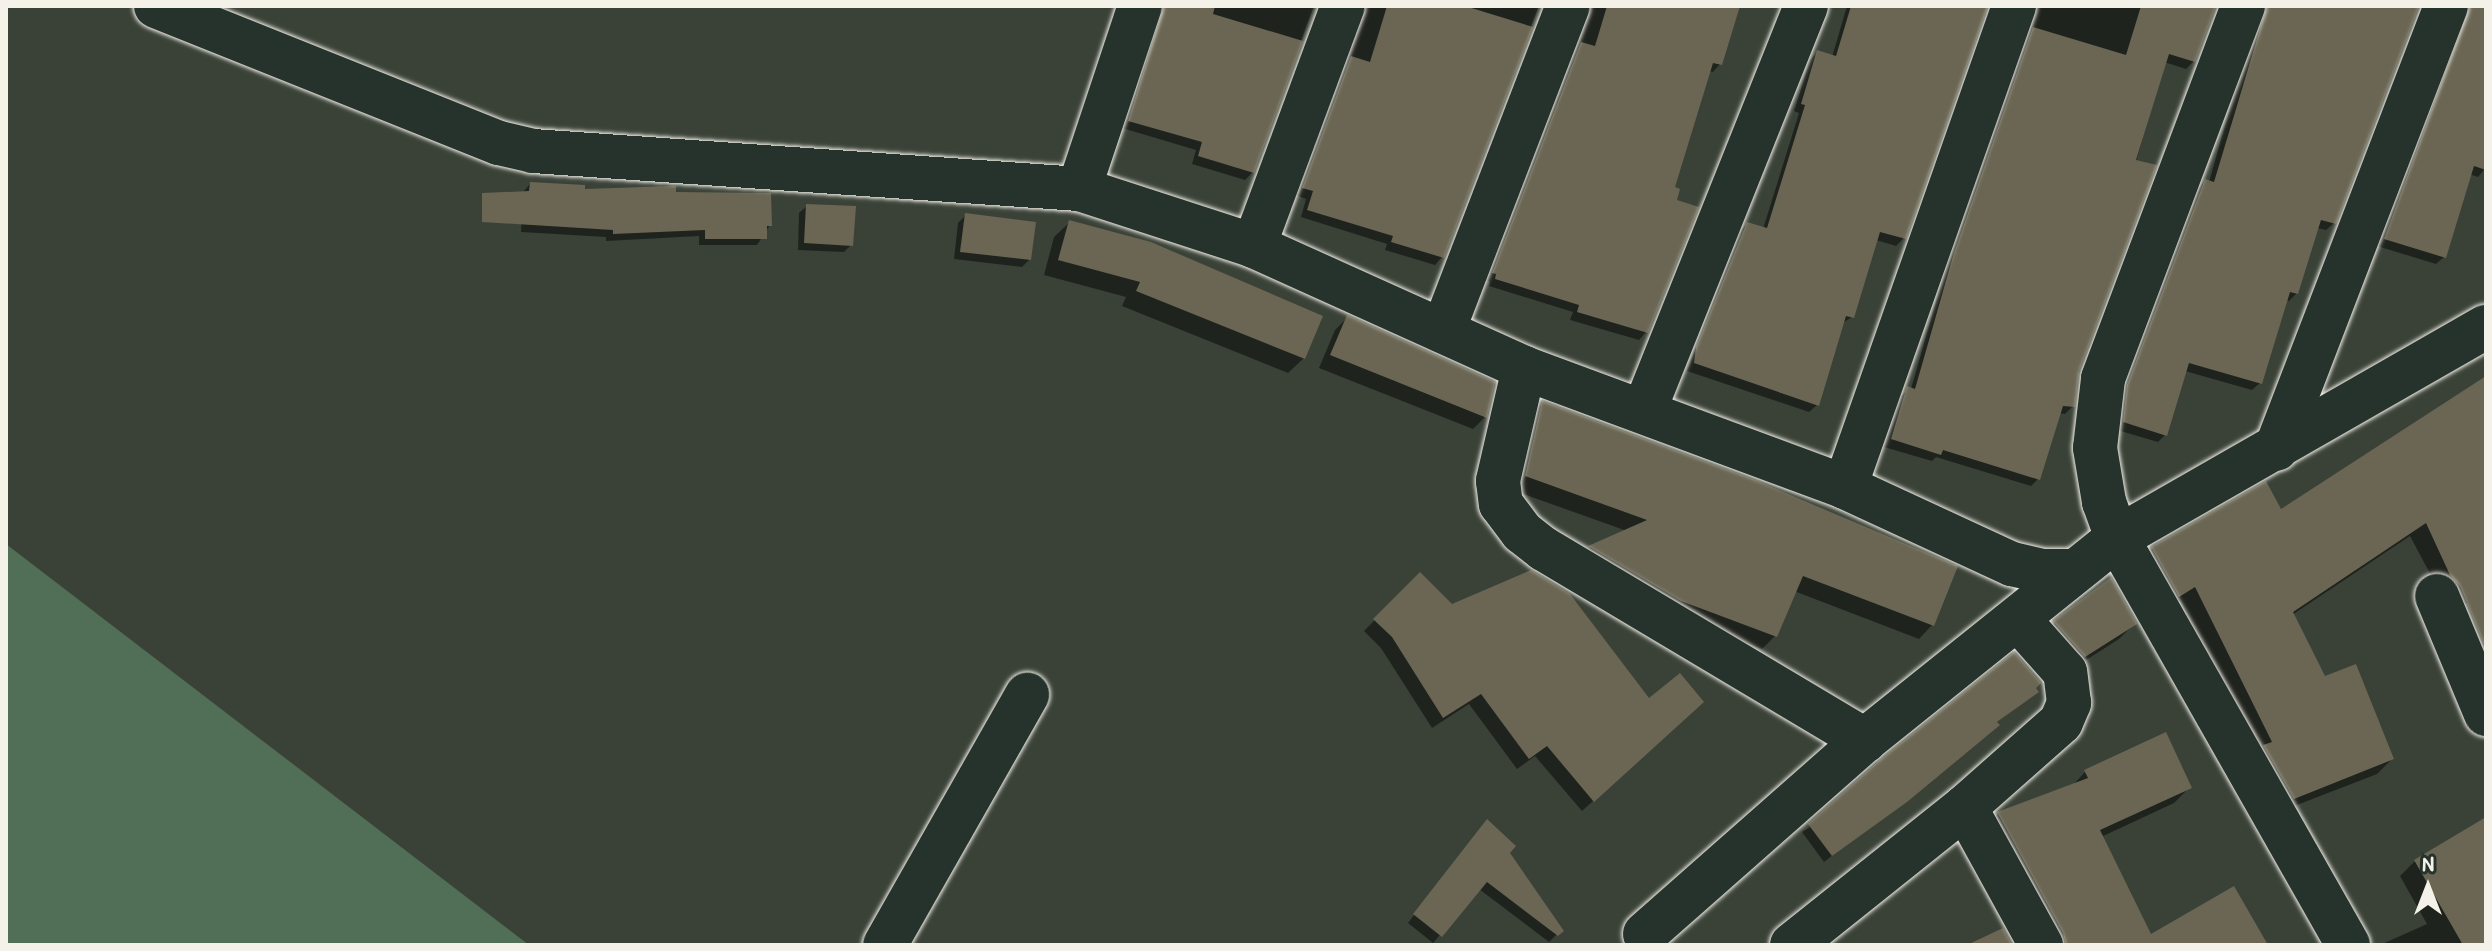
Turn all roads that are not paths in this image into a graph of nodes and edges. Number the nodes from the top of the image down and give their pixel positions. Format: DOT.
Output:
graph roads {
  1 [pos="156,6"];
  2 [pos="1140,6"];
  3 [pos="1343,6"];
  4 [pos="1568,6"];
  5 [pos="1806,6"];
  6 [pos="2014,6"];
  7 [pos="2243,6"];
  8 [pos="2446,6"];
  9 [pos="1079,189"];
  10 [pos="1254,246"];
  11 [pos="2486,327"];
  12 [pos="1443,331"];
  13 [pos="1524,368"];
  14 [pos="1644,411"];
  15 [pos="2276,449"];
  16 [pos="1845,487"];
  17 [pos="2117,538"];
  18 [pos="2073,571"];
  19 [pos="2437,596"];
  20 [pos="2018,619"];
  21 [pos="1027,695"];
  22 [pos="2486,714"];
  23 [pos="1865,740"];
  24 [pos="1965,807"];
  25 [pos="1645,934"];
  26 [pos="885,945"];
  27 [pos="1792,945"];
  28 [pos="2041,945"];
  29 [pos="2348,945"];
  1 -- 9 [label="street"];
  2 -- 9 [label="street"];
  3 -- 10 [label="street"];
  4 -- 12 [label="street"];
  5 -- 14 [label="street"];
  6 -- 16 [label="street"];
  7 -- 17 [label="street"];
  8 -- 15 [label="street"];
  9 -- 10 [label="street"];
  10 -- 12 [label="street"];
  11 -- 15 [label="street"];
  12 -- 13 [label="street"];
  13 -- 14 [label="street"];
  13 -- 23 [label="street"];
  14 -- 16 [label="street"];
  15 -- 17 [label="street"];
  16 -- 18 [label="street"];
  17 -- 18 [label="street"];
  17 -- 29 [label="street"];
  18 -- 20 [label="street"];
  19 -- 22 [label="street"];
  20 -- 23 [label="street"];
  20 -- 24 [label="street"];
  21 -- 26 [label="street"];
  23 -- 25 [label="street"];
  24 -- 27 [label="street"];
  24 -- 28 [label="street"];
}
